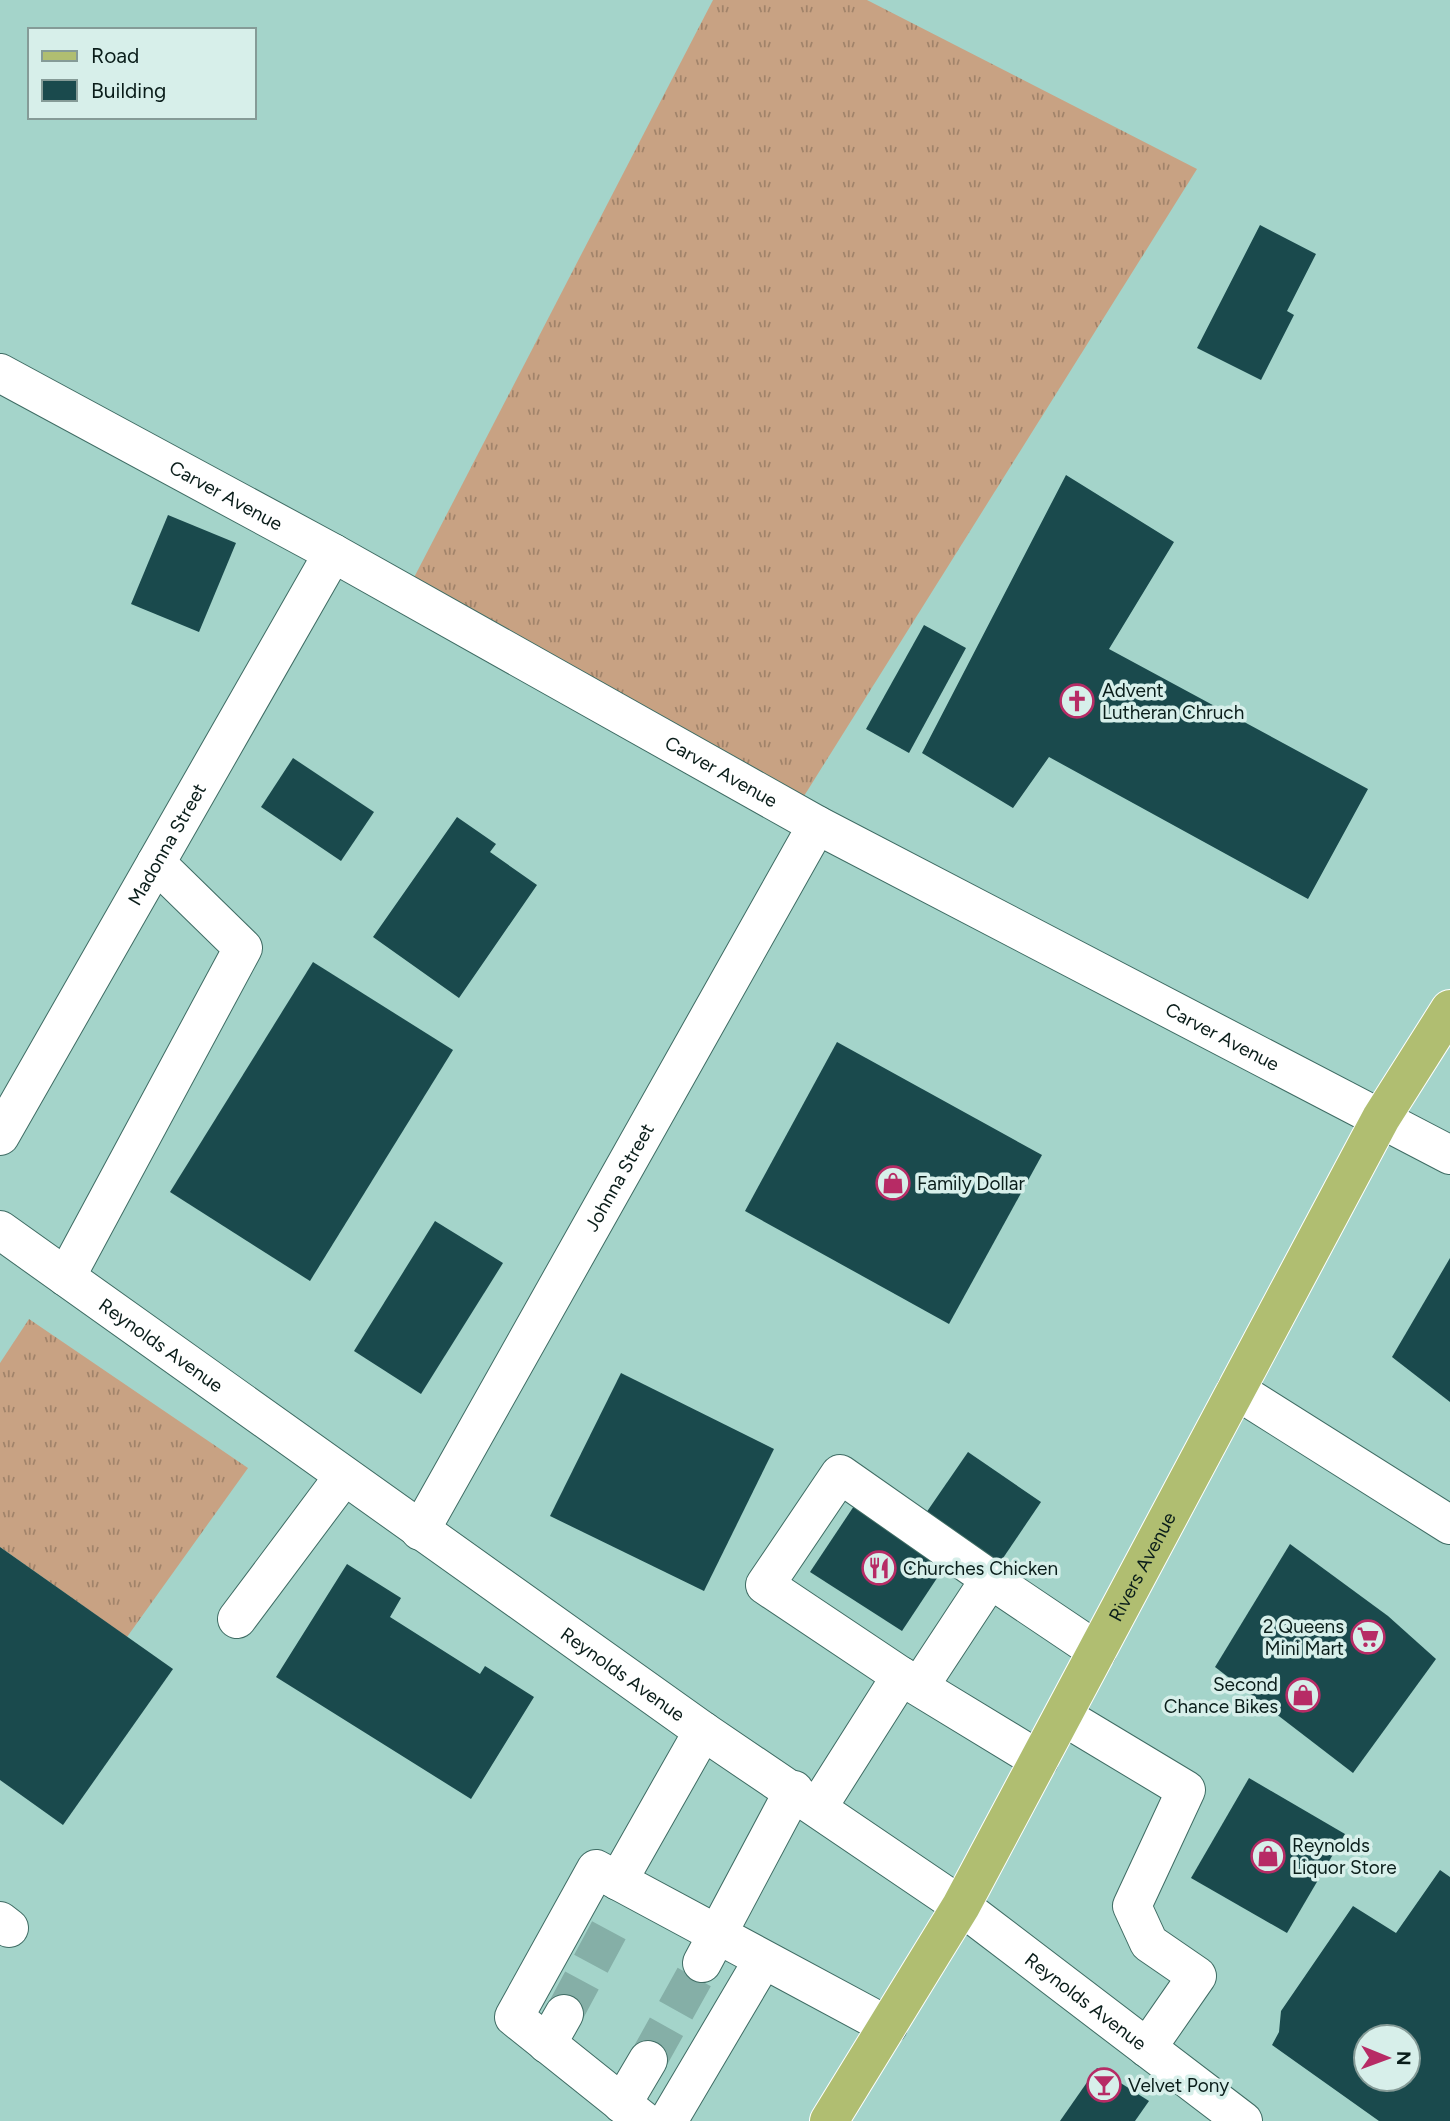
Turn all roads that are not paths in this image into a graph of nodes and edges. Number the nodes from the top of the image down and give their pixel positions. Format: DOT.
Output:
graph roads {
  1 [pos="0,373"];
  2 [pos="333,553"];
  3 [pos="817,825"];
  4 [pos="156,863"];
  5 [pos="1450,1009"];
  6 [pos="1381,1118"];
  7 [pos="0,1136"];
  8 [pos="1450,1155"];
  9 [pos="0,1230"];
  10 [pos="66,1277"];
  11 [pos="1236,1390"];
  12 [pos="344,1476"];
  13 [pos="1450,1525"];
  14 [pos="421,1531"];
  15 [pos="990,1578"];
  16 [pos="237,1619"];
  17 [pos="1097,1651"];
  18 [pos="902,1677"];
  19 [pos="1063,1716"];
  20 [pos="703,1731"];
  21 [pos="1039,1760"];
  22 [pos="806,1799"];
  23 [pos="622,1895"];
  24 [pos="961,1906"];
  25 [pos="710,1950"];
  26 [pos="763,1960"];
  27 [pos="888,2026"];
  28 [pos="1147,2048"];
  29 [pos="648,2060"];
  30 [pos="633,2112"];
  31 [pos="668,2121"];
  32 [pos="829,2121"];
  33 [pos="1243,2121"];
  1 -- 2 [label="street, Carver Avenue"];
  2 -- 3 [label="street, Carver Avenue"];
  2 -- 4 [label="street, Madonna Street"];
  3 -- 6 [label="street, Carver Avenue"];
  3 -- 14 [label="street, Johnna Street"];
  4 -- 7 [label="street, Madonna Street"];
  4 -- 10 [label="street"];
  5 -- 6 [label="main road, Rivers Avenue"];
  6 -- 8 [label="street, Carver Avenue"];
  6 -- 11 [label="main road, Rivers Avenue"];
  9 -- 10 [label="street, Reynolds Avenue"];
  10 -- 12 [label="street, Reynolds Avenue"];
  11 -- 13 [label="street"];
  11 -- 17 [label="main road, Rivers Avenue"];
  12 -- 14 [label="street, Reynolds Avenue"];
  12 -- 16 [label="street"];
  14 -- 20 [label="street, Reynolds Avenue"];
  15 -- 17 [label="street"];
  15 -- 18 [label="street"];
  15 -- 18 [label="street"];
  17 -- 19 [label="main road, Rivers Avenue"];
  18 -- 21 [label="street"];
  18 -- 22 [label="street"];
  19 -- 21 [label="main road, Rivers Avenue"];
  19 -- 28 [label="street"];
  20 -- 22 [label="street, Reynolds Avenue"];
  20 -- 23 [label="street"];
  21 -- 24 [label="main road, Rivers Avenue"];
  22 -- 24 [label="street, Reynolds Avenue"];
  22 -- 25 [label="street"];
  23 -- 25 [label="street"];
  23 -- 30 [label="street"];
  24 -- 27 [label="main road, Rivers Avenue"];
  24 -- 28 [label="street, Reynolds Avenue"];
  25 -- 26 [label="street"];
  26 -- 27 [label="street"];
  26 -- 31 [label="street"];
  27 -- 32 [label="main road, Rivers Avenue"];
  28 -- 33 [label="street, Reynolds Avenue"];
  29 -- 30 [label="street"];
}
